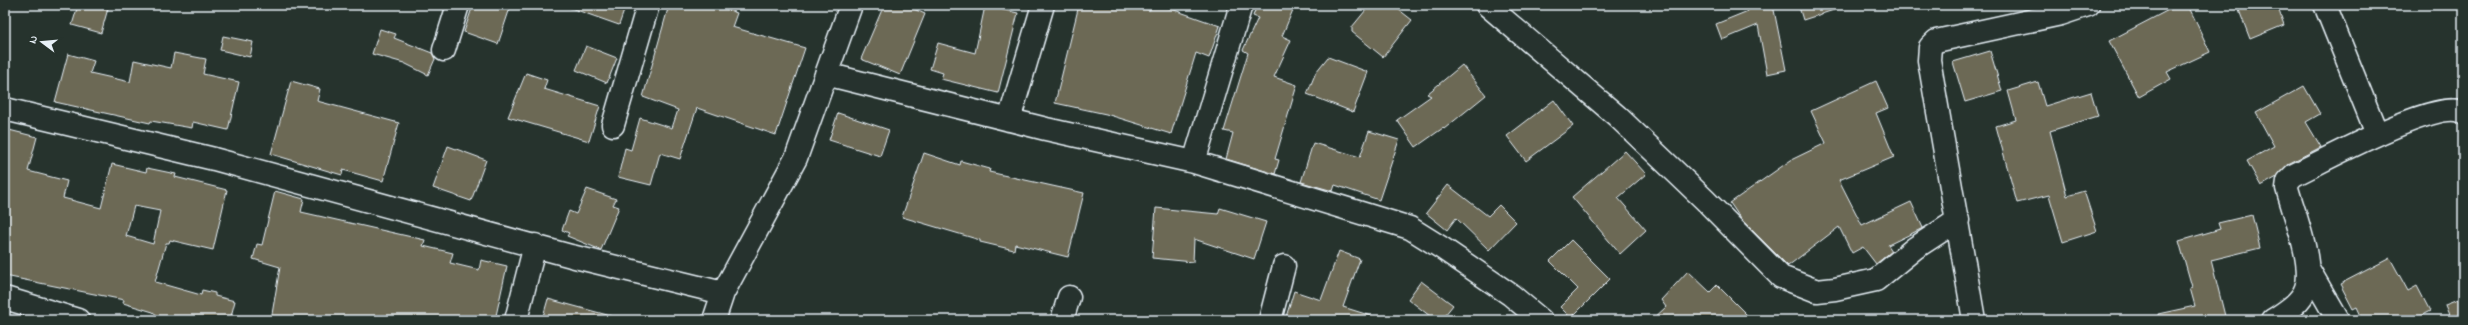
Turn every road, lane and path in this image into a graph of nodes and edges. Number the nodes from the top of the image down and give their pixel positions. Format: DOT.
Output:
graph roads {
  1 [pos="458,5"];
  2 [pos="648,5"];
  3 [pos="851,5"];
  4 [pos="1043,5"];
  5 [pos="1241,5"];
  6 [pos="1487,5"];
  7 [pos="2088,5"];
  8 [pos="2325,5"];
  9 [pos="444,50"];
  10 [pos="826,74"];
  11 [pos="5,110"];
  12 [pos="2463,112"];
  13 [pos="1009,120"];
  14 [pos="613,125"];
  15 [pos="2377,134"];
  16 [pos="1194,162"];
  17 [pos="1958,220"];
  18 [pos="534,245"];
  19 [pos="1284,266"];
  20 [pos="2309,270"];
  21 [pos="723,293"];
  22 [pos="1069,296"];
  23 [pos="5,298"];
  24 [pos="78,320"];
  25 [pos="516,320"];
  26 [pos="714,320"];
  27 [pos="1062,320"];
  28 [pos="1270,320"];
  29 [pos="1541,320"];
  30 [pos="1974,320"];
  31 [pos="2273,320"];
  32 [pos="2338,320"];
  1 -- 9 [label="street"];
  2 -- 14 [label="street"];
  3 -- 10 [label="street"];
  4 -- 13 [label="street"];
  5 -- 16 [label="street"];
  6 -- 17 [label="street"];
  7 -- 17 [label="street"];
  8 -- 15 [label="street"];
  10 -- 13 [label="street"];
  10 -- 21 [label="street"];
  11 -- 18 [label="street"];
  12 -- 15 [label="street"];
  13 -- 16 [label="street"];
  15 -- 20 [label="street"];
  16 -- 29 [label="street"];
  17 -- 30 [label="street"];
  18 -- 21 [label="street"];
  18 -- 25 [label="street"];
  19 -- 28 [label="street"];
  20 -- 31 [label="street"];
  20 -- 32 [label="street"];
  21 -- 26 [label="street"];
  22 -- 27 [label="street"];
  23 -- 24 [label="street"];
}
